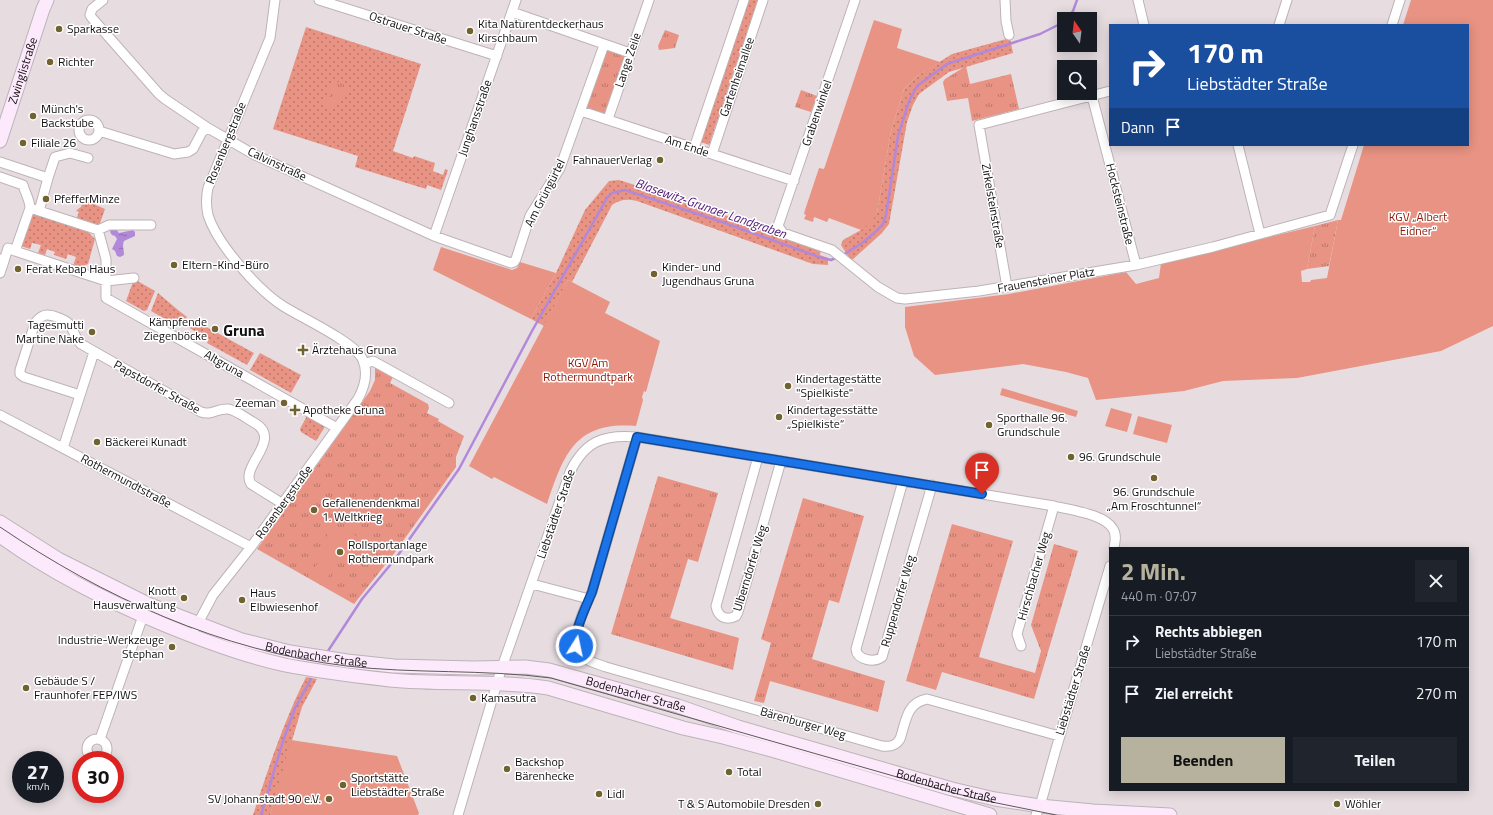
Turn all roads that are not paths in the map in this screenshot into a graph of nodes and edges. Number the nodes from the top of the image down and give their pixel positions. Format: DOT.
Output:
graph roads {
  1 [pos="47,0"];
  2 [pos="103,0"];
  3 [pos="276,0"];
  4 [pos="319,0"];
  5 [pos="516,0"];
  6 [pos="649,0"];
  7 [pos="744,0"];
  8 [pos="763,0"];
  9 [pos="855,0"];
  10 [pos="1005,0"];
  11 [pos="1138,0"];
  12 [pos="1287,0"];
  13 [pos="1400,0"];
  14 [pos="512,12"];
  15 [pos="1144,24"];
  16 [pos="1279,24"];
  17 [pos="1392,24"];
  18 [pos="1009,35"];
  19 [pos="604,45"];
  20 [pos="630,53"];
  21 [pos="497,56"];
  22 [pos="1109,91"];
  23 [pos="1097,95"];
  24 [pos="1076,100"];
  25 [pos="1093,100"];
  26 [pos="580,111"];
  27 [pos="608,120"];
  28 [pos="208,128"];
  29 [pos="99,131"];
  30 [pos="227,139"];
  31 [pos="0,141"];
  32 [pos="1238,146"];
  33 [pos="1353,146"];
  34 [pos="694,148"];
  35 [pos="712,154"];
  36 [pos="88,158"];
  37 [pos="0,162"];
  38 [pos="22,170"];
  39 [pos="0,177"];
  40 [pos="48,178"];
  41 [pos="794,181"];
  42 [pos="23,185"];
  43 [pos="34,209"];
  44 [pos="151,225"];
  45 [pos="778,226"];
  46 [pos="98,230"];
  47 [pos="1260,234"];
  48 [pos="434,236"];
  49 [pos="15,252"];
  50 [pos="2,260"];
  51 [pos="1136,265"];
  52 [pos="0,273"];
  53 [pos="134,278"];
  54 [pos="106,281"];
  55 [pos="1007,287"];
  56 [pos="94,352"];
  57 [pos="364,364"];
  58 [pos="80,395"];
  59 [pos="449,403"];
  60 [pos="0,415"];
  61 [pos="337,428"];
  62 [pos="637,437"];
  63 [pos="63,448"];
  64 [pos="758,457"];
  65 [pos="781,461"];
  66 [pos="903,480"];
  67 [pos="932,485"];
  68 [pos="283,504"];
  69 [pos="1054,506"];
  70 [pos="0,522"];
  71 [pos="0,536"];
  72 [pos="1114,547"];
  73 [pos="251,548"];
  74 [pos="1109,569"];
  75 [pos="532,584"];
  76 [pos="589,599"];
  77 [pos="143,616"];
  78 [pos="195,630"];
  79 [pos="1020,646"];
  80 [pos="502,667"];
  81 [pos="498,683"];
  82 [pos="1059,736"];
  83 [pos="100,739"];
  84 [pos="1038,810"];
  85 [pos="458,815"];
  86 [pos="990,815"];
  87 [pos="1170,815"];
  1 -- 31 [label="street, Zwinglistraße"];
  2 -- 28 [label="street, Calvinstraße"];
  3 -- 30 [label="street, Rosenbergstraße"];
  4 -- 21 [label="street, Ostrauer Straße"];
  5 -- 14 [label="street, Junghansstraße"];
  6 -- 20 [label="street, Lange Zeile"];
  7 -- 34 [label="street, Gartenheimallee"];
  8 -- 35 [label="street, Gartenheimallee"];
  9 -- 41 [label="street, Grabenwinkel"];
  10 -- 18 [label="street"];
  11 -- 15 [label="street"];
  12 -- 16 [label="street"];
  13 -- 17 [label="street"];
  14 -- 19 [label="street"];
  14 -- 21 [label="street, Junghansstraße"];
  19 -- 20 [label="street"];
  19 -- 26 [label="street, Am Grüngürtel"];
  20 -- 27 [label="street, Lange Zeile"];
  21 -- 48 [label="street, Junghansstraße"];
  22 -- 23 [label="street"];
  24 -- 55 [label="street, Zirkelsteinstraße"];
  25 -- 51 [label="street, Hocksteinstraße"];
  26 -- 27 [label="street, Am Ende"];
  26 -- 48 [label="street, Am Grüngürtel"];
  27 -- 34 [label="street, Am Ende"];
  28 -- 29 [label="street"];
  28 -- 30 [label="street, Calvinstraße"];
  30 -- 48 [label="street, Calvinstraße"];
  30 -- 57 [label="street, Rosenbergstraße"];
  32 -- 47 [label="street"];
  33 -- 47 [label="street, Frauensteiner Platz"];
  34 -- 35 [label="street, Am Ende"];
  35 -- 41 [label="street, Am Ende"];
  36 -- 40 [label="street"];
  37 -- 38 [label="street"];
  38 -- 40 [label="street"];
  38 -- 42 [label="street"];
  39 -- 42 [label="street"];
  40 -- 43 [label="street"];
  41 -- 45 [label="street, Grabenwinkel"];
  42 -- 43 [label="street"];
  43 -- 46 [label="street"];
  43 -- 49 [label="street"];
  44 -- 46 [label="street"];
  45 -- 55 [label="street, Frauensteiner Platz"];
  46 -- 54 [label="street, Altgruna"];
  47 -- 51 [label="street, Frauensteiner Platz"];
  49 -- 50 [label="street"];
  49 -- 54 [label="street"];
  50 -- 52 [label="street"];
  51 -- 55 [label="street, Frauensteiner Platz"];
  53 -- 54 [label="street"];
  54 -- 61 [label="street, Altgruna"];
  56 -- 58 [label="street"];
  56 -- 58 [label="street, Papstdorfer Straße"];
  56 -- 68 [label="street, Papstdorfer Straße"];
  57 -- 59 [label="street"];
  57 -- 61 [label="street, Rosenbergstraße"];
  58 -- 63 [label="street"];
  60 -- 63 [label="street, Rothermundtstraße"];
  61 -- 68 [label="street, Rosenbergstraße"];
  62 -- 64 [label="street, Liebstädter Straße"];
  62 -- 75 [label="street, Liebstädter Straße"];
  62 -- 76 [label="street, Bärenburger Weg"];
  63 -- 73 [label="street, Rothermundtstraße"];
  64 -- 65 [label="street, Liebstädter Straße"];
  64 -- 65 [label="street, Ulberndorfer Weg"];
  65 -- 66 [label="street, Liebstädter Straße"];
  66 -- 67 [label="street, Liebstädter Straße"];
  66 -- 67 [label="street, Ruppendorfer Weg"];
  67 -- 69 [label="street, Liebstädter Straße"];
  68 -- 73 [label="street, Rosenbergstraße"];
  69 -- 72 [label="street, Liebstädter Straße"];
  69 -- 79 [label="street, Hirschbacher Weg"];
  70 -- 78 [label="street, Bodenbacher Straße"];
  71 -- 77 [label="street, Bodenbacher Straße"];
  73 -- 78 [label="street, Rosenbergstraße"];
  74 -- 82 [label="street, Liebstädter Straße"];
  75 -- 76 [label="street"];
  75 -- 80 [label="street, Liebstädter Straße"];
  76 -- 82 [label="street, Bärenburger Weg"];
  77 -- 78 [label="street, Bodenbacher Straße"];
  77 -- 83 [label="street"];
  78 -- 80 [label="street, Bodenbacher Straße"];
  78 -- 81 [label="street, Bodenbacher Straße"];
  80 -- 81 [label="street, Liebstädter Straße"];
  80 -- 84 [label="street, Bodenbacher Straße"];
  81 -- 85 [label="street, Liebstädter Straße"];
  81 -- 86 [label="street, Bodenbacher Straße"];
  82 -- 84 [label="street, Liebstädter Straße"];
  84 -- 87 [label="street, Bodenbacher Straße"];
}
